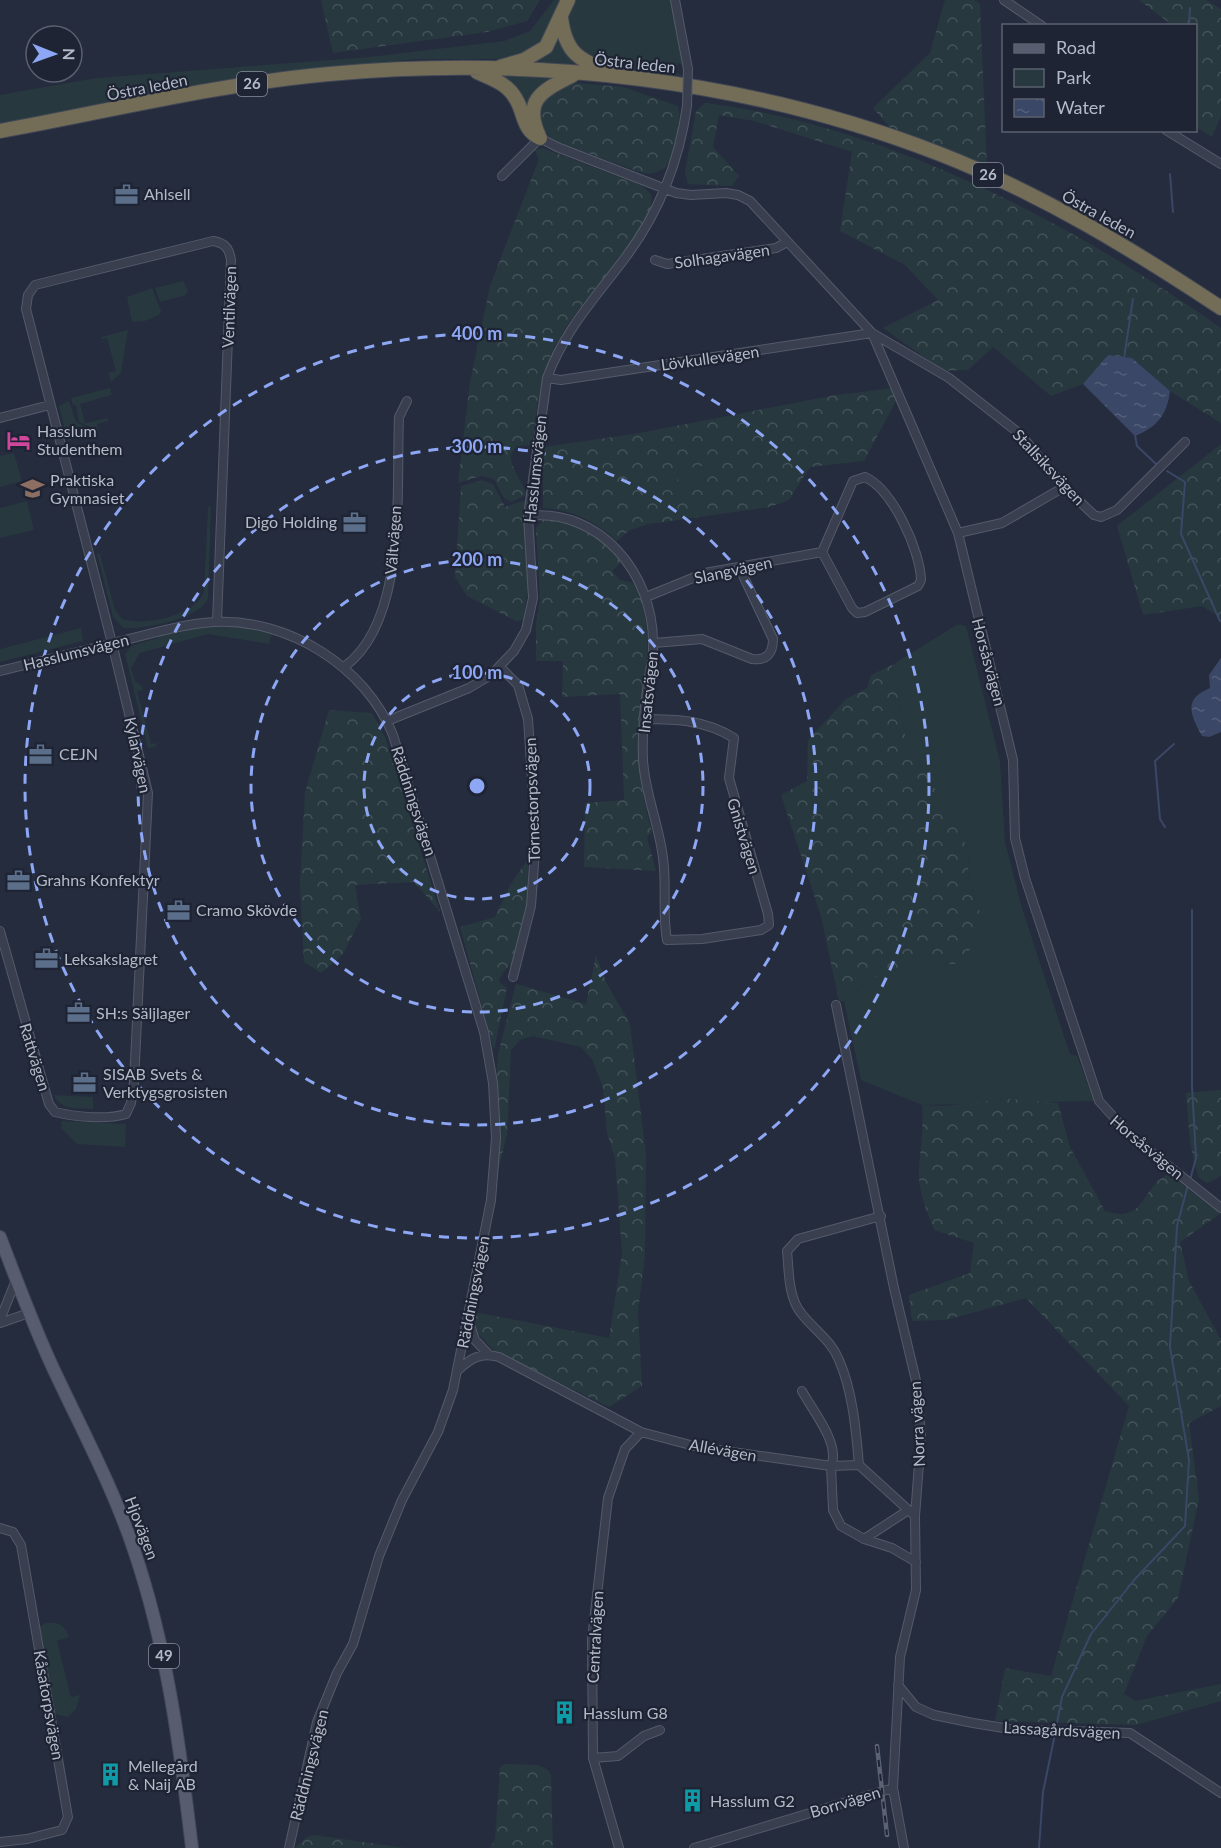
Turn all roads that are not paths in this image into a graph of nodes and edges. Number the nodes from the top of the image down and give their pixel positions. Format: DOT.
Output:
graph roads {
  1 [pos="568,0"];
  2 [pos="675,0"];
  3 [pos="1004,0"];
  4 [pos="561,15"];
  5 [pos="1039,24"];
  6 [pos="469,69"];
  7 [pos="492,69"];
  8 [pos="576,74"];
  9 [pos="622,77"];
  10 [pos="0,131"];
  11 [pos="1169,132"];
  12 [pos="540,138"];
  13 [pos="1221,164"];
  14 [pos="502,176"];
  15 [pos="666,189"];
  16 [pos="787,242"];
  17 [pos="655,260"];
  18 [pos="1221,308"];
  19 [pos="872,333"];
  20 [pos="547,378"];
  21 [pos="407,401"];
  22 [pos="50,405"];
  23 [pos="0,418"];
  24 [pos="1185,442"];
  25 [pos="1064,487"];
  26 [pos="528,516"];
  27 [pos="958,533"];
  28 [pos="822,552"];
  29 [pos="739,567"];
  30 [pos="646,597"];
  31 [pos="217,622"];
  32 [pos="112,643"];
  33 [pos="654,643"];
  34 [pos="344,667"];
  35 [pos="500,667"];
  36 [pos="0,671"];
  37 [pos="643,719"];
  38 [pos="387,721"];
  39 [pos="0,931"];
  40 [pos="667,940"];
  41 [pos="513,976"];
  42 [pos="836,1005"];
  43 [pos="126,1114"];
  44 [pos="1221,1208"];
  45 [pos="881,1216"];
  46 [pos="0,1237"];
  47 [pos="16,1281"];
  48 [pos="29,1313"];
  49 [pos="468,1318"];
  50 [pos="0,1321"];
  51 [pos="488,1354"];
  52 [pos="456,1372"];
  53 [pos="802,1391"];
  54 [pos="641,1432"];
  55 [pos="859,1465"];
  56 [pos="831,1466"];
  57 [pos="907,1511"];
  58 [pos="915,1516"];
  59 [pos="0,1528"];
  60 [pos="864,1539"];
  61 [pos="916,1562"];
  62 [pos="898,1685"];
  63 [pos="660,1730"];
  64 [pos="593,1758"];
  65 [pos="893,1788"];
  66 [pos="1221,1792"];
  67 [pos="0,1842"];
  68 [pos="192,1848"];
  69 [pos="289,1848"];
  70 [pos="619,1848"];
  71 [pos="694,1848"];
  72 [pos="904,1848"];
  1 -- 4 [label="highway"];
  2 -- 15 [label="street, Hasslumsvägen, bridge"];
  3 -- 5 [label="street"];
  4 -- 7 [label="highway"];
  4 -- 9 [label="highway"];
  6 -- 7 [label="highway, Östra leden / 26"];
  6 -- 10 [label="highway, Östra leden / 26"];
  6 -- 12 [label="highway"];
  7 -- 8 [label="highway, Östra leden / 26"];
  8 -- 9 [label="highway, Östra leden / 26"];
  8 -- 12 [label="highway"];
  9 -- 18 [label="highway, Östra leden / 26"];
  11 -- 13 [label="street"];
  12 -- 14 [label="street"];
  12 -- 15 [label="street, Horsåsvägen"];
  15 -- 16 [label="street, Horsåsvägen"];
  15 -- 20 [label="street, Hasslumsvägen"];
  16 -- 17 [label="street, Solhagavägen"];
  16 -- 19 [label="street, Horsåsvägen"];
  19 -- 20 [label="street, Lövkullevägen"];
  19 -- 25 [label="street, Stallsiksvägen"];
  19 -- 27 [label="street, Horsåsvägen"];
  20 -- 26 [label="street, Hasslumsvägen"];
  21 -- 34 [label="street, Vältvägen"];
  22 -- 23 [label="street"];
  22 -- 31 [label="street, Ventilvägen"];
  22 -- 32 [label="street, Kylarvägen"];
  24 -- 25 [label="street, Stallsiksvägen"];
  25 -- 27 [label="street"];
  26 -- 30 [label="street, Insatsvägen"];
  26 -- 35 [label="street, Hasslumsvägen"];
  27 -- 44 [label="street, Horsåsvägen"];
  28 -- 28 [label="street"];
  28 -- 29 [label="street, Slangvägen"];
  29 -- 30 [label="street, Slangvägen"];
  29 -- 33 [label="street"];
  30 -- 33 [label="street, Insatsvägen"];
  31 -- 32 [label="street, Hasslumsvägen"];
  31 -- 34 [label="street, Hasslumsvägen"];
  32 -- 36 [label="street, Hasslumsvägen"];
  32 -- 43 [label="street, Kylarvägen"];
  33 -- 37 [label="street, Insatsvägen"];
  34 -- 38 [label="street, Hasslumsvägen"];
  35 -- 38 [label="street, Hasslumsvägen"];
  35 -- 41 [label="street, Törnestorpsvägen"];
  37 -- 40 [label="street, Insatsvägen"];
  37 -- 40 [label="street, Gnistvägen"];
  38 -- 49 [label="street, Räddningsvägen"];
  39 -- 43 [label="street, Rattvägen"];
  42 -- 45 [label="street, Norra vägen"];
  45 -- 55 [label="street"];
  45 -- 58 [label="street, Norra vägen"];
  46 -- 47 [label="main road, Hjovägen / 49"];
  47 -- 48 [label="main road, Hjovägen / 49"];
  47 -- 50 [label="street"];
  48 -- 50 [label="street"];
  48 -- 68 [label="main road, Hjovägen / 49"];
  49 -- 51 [label="street"];
  49 -- 52 [label="street, Räddningsvägen"];
  51 -- 52 [label="street"];
  51 -- 54 [label="street, Allévägen"];
  52 -- 69 [label="street, Räddningsvägen"];
  53 -- 56 [label="street"];
  54 -- 56 [label="street, Allévägen"];
  54 -- 64 [label="street, Centralvägen"];
  55 -- 56 [label="street, Allévägen"];
  55 -- 57 [label="street"];
  56 -- 60 [label="street"];
  57 -- 58 [label="street"];
  57 -- 60 [label="street"];
  58 -- 61 [label="street, Norra vägen"];
  59 -- 67 [label="street, Kåsatorpsvägen"];
  60 -- 61 [label="street"];
  61 -- 62 [label="street, Norra vägen"];
  62 -- 65 [label="street, Norra vägen"];
  62 -- 66 [label="street, Lassagårdsvägen"];
  63 -- 64 [label="street"];
  64 -- 70 [label="street, Centralvägen"];
  65 -- 71 [label="street, Borrvägen"];
  65 -- 72 [label="street, Norra vägen"];
}
